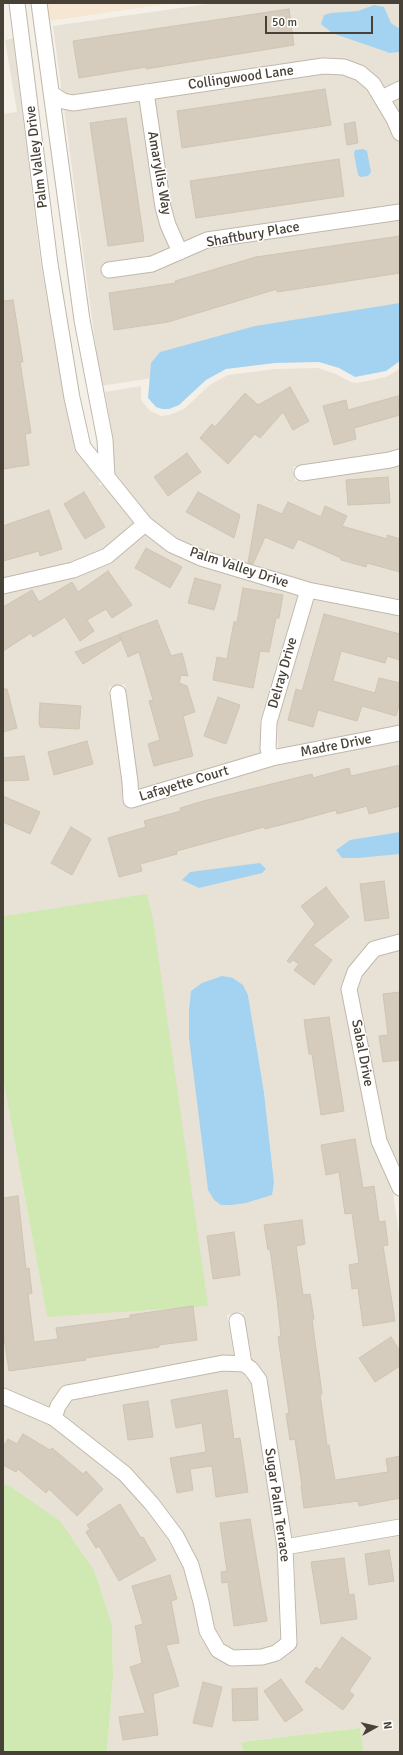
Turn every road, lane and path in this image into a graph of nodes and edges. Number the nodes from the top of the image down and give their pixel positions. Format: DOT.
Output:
graph roads {
  1 [pos="17,3"];
  2 [pos="39,3"];
  3 [pos="400,89"];
  4 [pos="146,92"];
  5 [pos="51,93"];
  6 [pos="382,98"];
  7 [pos="397,117"];
  8 [pos="400,133"];
  9 [pos="400,212"];
  10 [pos="180,252"];
  11 [pos="109,270"];
  12 [pos="81,309"];
  13 [pos="58,312"];
  14 [pos="400,457"];
  15 [pos="302,473"];
  16 [pos="107,477"];
  17 [pos="145,524"];
  18 [pos="3,586"];
  19 [pos="308,590"];
  20 [pos="400,608"];
  21 [pos="118,693"];
  22 [pos="400,733"];
  23 [pos="272,758"];
  24 [pos="400,942"];
  25 [pos="400,1188"];
  26 [pos="236,1321"];
  27 [pos="244,1364"];
  28 [pos="3,1396"];
  29 [pos="54,1418"];
  30 [pos="400,1527"];
  31 [pos="285,1546"];
  1 -- 13 [label="street, Palm Valley Drive"];
  2 -- 5 [label="street, Palm Valley Drive"];
  3 -- 6 [label="street"];
  4 -- 5 [label="street, Collingwood Lane"];
  4 -- 6 [label="street, Collingwood Lane"];
  4 -- 10 [label="street, Amaryllis Way"];
  5 -- 12 [label="street, Palm Valley Drive"];
  6 -- 7 [label="street, Collingwood Lane"];
  7 -- 8 [label="street, Collingwood Lane"];
  9 -- 10 [label="street, Shaftbury Place"];
  10 -- 11 [label="street, Shaftbury Place"];
  12 -- 13 [label="street"];
  12 -- 16 [label="street, Palm Valley Drive"];
  13 -- 16 [label="street, Palm Valley Drive"];
  14 -- 15 [label="street"];
  16 -- 17 [label="street, Palm Valley Drive"];
  17 -- 18 [label="street"];
  17 -- 19 [label="street, Palm Valley Drive"];
  19 -- 20 [label="street, Palm Valley Drive"];
  19 -- 23 [label="street, Delray Drive"];
  21 -- 23 [label="street, Lafayette Court"];
  22 -- 23 [label="street, Madre Drive"];
  24 -- 25 [label="street, Sabal Drive"];
  26 -- 27 [label="street"];
  27 -- 29 [label="street"];
  27 -- 31 [label="street, Sugar Palm Terrace"];
  28 -- 29 [label="street, Sugar Palm Terrace"];
  29 -- 31 [label="street, Sugar Palm Terrace"];
  30 -- 31 [label="street"];
}
